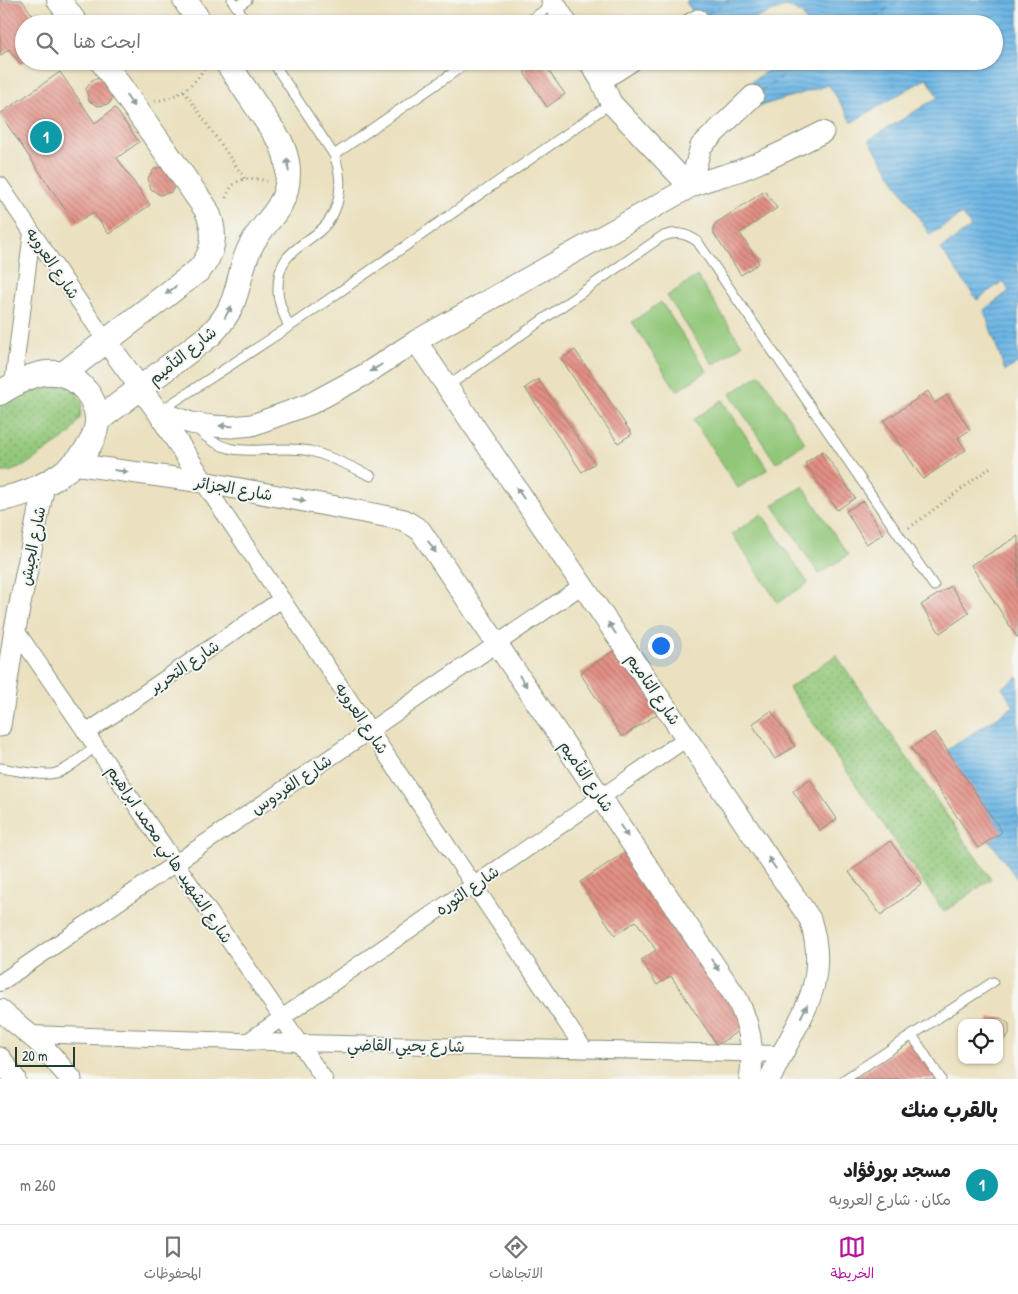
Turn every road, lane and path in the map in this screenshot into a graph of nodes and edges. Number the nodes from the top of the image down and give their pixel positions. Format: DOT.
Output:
graph roads {
  1 [pos="59,0"];
  2 [pos="185,0"];
  3 [pos="247,0"];
  4 [pos="553,2"];
  5 [pos="235,3"];
  6 [pos="70,15"];
  7 [pos="195,15"];
  8 [pos="242,15"];
  9 [pos="536,15"];
  10 [pos="561,15"];
  11 [pos="108,70"];
  12 [pos="202,70"];
  13 [pos="232,70"];
  14 [pos="278,70"];
  15 [pos="457,70"];
  16 [pos="595,70"];
  17 [pos="617,70"];
  18 [pos="601,80"];
  19 [pos="184,91"];
  20 [pos="127,96"];
  21 [pos="753,96"];
  22 [pos="611,103"];
  23 [pos="823,132"];
  24 [pos="334,155"];
  25 [pos="245,178"];
  26 [pos="0,185"];
  27 [pos="690,187"];
  28 [pos="287,188"];
  29 [pos="224,203"];
  30 [pos="32,232"];
  31 [pos="212,246"];
  32 [pos="246,254"];
  33 [pos="289,327"];
  34 [pos="106,341"];
  35 [pos="416,341"];
  36 [pos="63,374"];
  37 [pos="447,387"];
  38 [pos="141,388"];
  39 [pos="6,389"];
  40 [pos="158,412"];
  41 [pos="98,421"];
  42 [pos="190,422"];
  43 [pos="73,464"];
  44 [pos="991,467"];
  45 [pos="371,476"];
  46 [pos="203,482"];
  47 [pos="44,485"];
  48 [pos="0,499"];
  49 [pos="395,518"];
  50 [pos="899,535"];
  51 [pos="582,585"];
  52 [pos="934,586"];
  53 [pos="282,599"];
  54 [pos="15,629"];
  55 [pos="497,643"];
  56 [pos="0,726"];
  57 [pos="370,730"];
  58 [pos="687,738"];
  59 [pos="91,740"];
  60 [pos="0,768"];
  61 [pos="601,797"];
  62 [pos="176,863"];
  63 [pos="474,885"];
  64 [pos="993,982"];
  65 [pos="0,984"];
  66 [pos="0,992"];
  67 [pos="0,1001"];
  68 [pos="0,1010"];
  69 [pos="282,1018"];
  70 [pos="30,1034"];
  71 [pos="912,1035"];
  72 [pos="247,1042"];
  73 [pos="299,1043"];
  74 [pos="584,1048"];
  75 [pos="753,1053"];
  76 [pos="782,1054"];
  77 [pos="0,1058"];
  78 [pos="14,1079"];
  79 [pos="71,1079"];
  80 [pos="324,1079"];
  81 [pos="750,1079"];
  82 [pos="770,1079"];
  83 [pos="846,1079"];
  84 [pos="941,1079"];
  1 -- 6 [label="main road"];
  2 -- 7 [label="main road"];
  3 -- 5 [label="lane"];
  4 -- 9 [label="lane"];
  4 -- 10 [label="street"];
  5 -- 8 [label="lane"];
  11 -- 20 [label="main road"];
  12 -- 19 [label="path"];
  28 -- 13 [label="main road, شارع التأميم, one-way"];
  14 -- 24 [label="lane"];
  15 -- 24 [label="lane"];
  16 -- 18 [label="street"];
  17 -- 18 [label="street"];
  18 -- 22 [label="street"];
  19 -- 20 [label="path"];
  19 -- 25 [label="path"];
  20 -- 31 [label="main road, one-way"];
  21 -- 27 [label="street"];
  22 -- 27 [label="street"];
  22 -- 33 [label="lane"];
  23 -- 27 [label="street"];
  24 -- 33 [label="lane"];
  25 -- 28 [label="path"];
  25 -- 29 [label="path"];
  26 -- 30 [label="street, شارع العروبه"];
  27 -- 35 [label="street"];
  28 -- 32 [label="main road, شارع التأميم"];
  30 -- 34 [label="street, شارع العروبه"];
  30 -- 39 [label="street"];
  31 -- 32 [label="main road"];
  31 -- 34 [label="main road, one-way"];
  38 -- 32 [label="main road, شارع التأميم, one-way"];
  33 -- 40 [label="lane"];
  34 -- 36 [label="main road"];
  34 -- 38 [label="street, شارع العروبه"];
  35 -- 37 [label="street, شارع التاميم"];
  35 -- 42 [label="street, one-way"];
  36 -- 39 [label="main road"];
  36 -- 41 [label="main road"];
  37 -- 50 [label="lane"];
  51 -- 37 [label="street, شارع التاميم, one-way"];
  38 -- 40 [label="street, شارع العروبه"];
  38 -- 41 [label="main road, شارع التأميم"];
  40 -- 42 [label="street"];
  40 -- 46 [label="street, شارع العروبه"];
  41 -- 43 [label="main road"];
  42 -- 45 [label="lane"];
  43 -- 46 [label="street, شارع الجزائر, one-way"];
  43 -- 47 [label="main road"];
  44 -- 50 [label="path"];
  46 -- 49 [label="street, شارع الجزائر, one-way"];
  46 -- 53 [label="street, شارع العروبه"];
  47 -- 48 [label="main road"];
  47 -- 54 [label="street, شارع الجيش"];
  49 -- 55 [label="street, شارع التأميم, one-way"];
  50 -- 52 [label="lane"];
  51 -- 55 [label="street, شارع الفردوس"];
  58 -- 51 [label="street, شارع التاميم, one-way"];
  53 -- 57 [label="street, شارع العروبه"];
  53 -- 59 [label="street, شارع التحرير"];
  54 -- 56 [label="street, شارع الجيش"];
  54 -- 59 [label="street, شارع الشهيد هاني محمد ابراهيم"];
  55 -- 57 [label="street, شارع الفردوس"];
  55 -- 61 [label="street, شارع التأميم, one-way"];
  57 -- 62 [label="street, شارع الفردوس"];
  57 -- 63 [label="street, شارع العروبه"];
  58 -- 61 [label="street, شارع الثوره"];
  76 -- 58 [label="street, شارع التاميم, one-way"];
  59 -- 60 [label="lane"];
  59 -- 62 [label="street, شارع الشهيد هاني محمد ابراهيم"];
  61 -- 63 [label="street, شارع الثوره"];
  61 -- 75 [label="street, شارع التأميم, one-way"];
  62 -- 65 [label="street, شارع الفردوس"];
  62 -- 69 [label="street, شارع الشهيد هاني محمد ابراهيم"];
  63 -- 69 [label="street, شارع الثوره"];
  63 -- 74 [label="street, شارع العروبه"];
  64 -- 71 [label="lane"];
  66 -- 67 [label="street"];
  68 -- 70 [label="street"];
  69 -- 72 [label="street, شارع الثوره"];
  69 -- 73 [label="street, شارع الشهيد هاني محمد ابراهيم"];
  70 -- 72 [label="street, شارع يحيي القاضي"];
  70 -- 79 [label="street"];
  71 -- 83 [label="lane"];
  71 -- 84 [label="lane"];
  72 -- 73 [label="street, شارع يحيي القاضي"];
  73 -- 74 [label="street, شارع يحيي القاضي"];
  73 -- 80 [label="street, شارع الشهيد هاني محمد ابراهيم"];
  74 -- 75 [label="street, شارع يحيي القاضي"];
  75 -- 76 [label="street, شارع يحيي القاضي"];
  75 -- 81 [label="street, شارع التأميم"];
  76 -- 82 [label="street, شارع التاميم"];
  77 -- 78 [label="street"];
}
